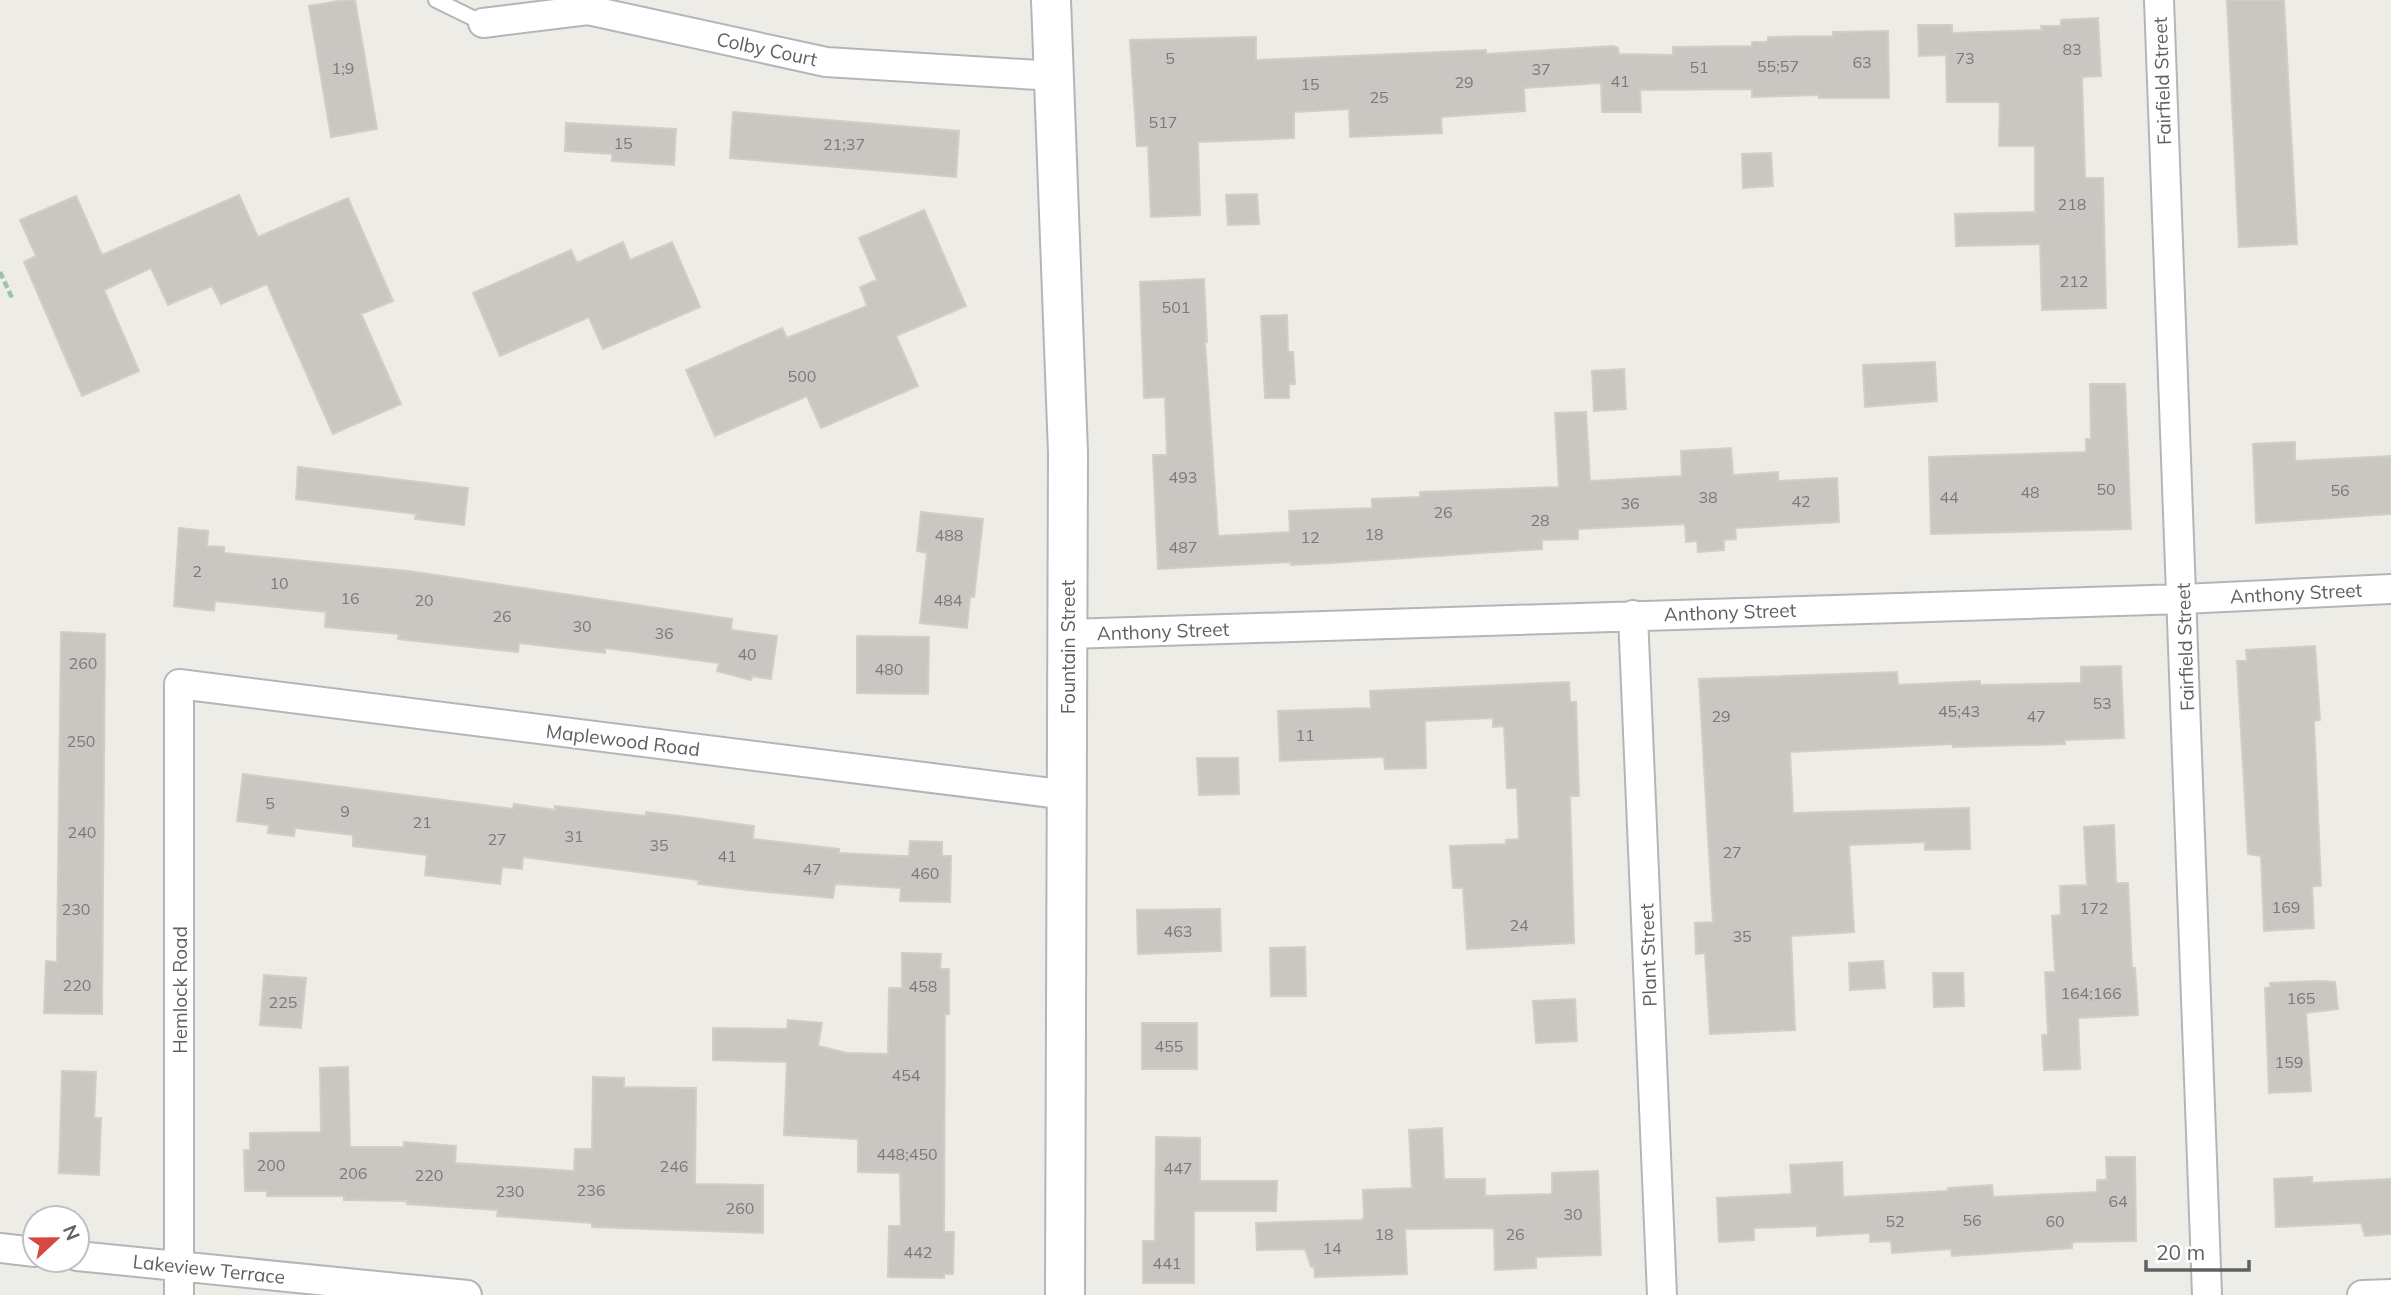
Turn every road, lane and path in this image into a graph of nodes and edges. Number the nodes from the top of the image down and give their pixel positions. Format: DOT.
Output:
graph roads {
  1 [pos="436,0"];
  2 [pos="1051,0"];
  3 [pos="2159,0"];
  4 [pos="564,7"];
  5 [pos="483,23"];
  6 [pos="1055,76"];
  7 [pos="0,272"];
  8 [pos="13,300"];
  9 [pos="2391,589"];
  10 [pos="2183,599"];
  11 [pos="1633,615"];
  12 [pos="1068,634"];
  13 [pos="179,684"];
  14 [pos="1068,795"];
  15 [pos="0,1248"];
  16 [pos="21,1250"];
  17 [pos="91,1257"];
  18 [pos="180,1266"];
  19 [pos="2391,1294"];
  20 [pos="179,1295"];
  21 [pos="467,1295"];
  22 [pos="1065,1295"];
  23 [pos="1662,1295"];
  24 [pos="2207,1295"];
  25 [pos="2362,1295"];
  1 -- 5 [label="lane"];
  2 -- 6 [label="main road, Fountain Street"];
  3 -- 10 [label="street, Fairfield Street"];
  4 -- 5 [label="street, Colby Court"];
  4 -- 6 [label="street, Colby Court"];
  6 -- 12 [label="main road, Fountain Street"];
  7 -- 8 [label="path"];
  9 -- 10 [label="street, Anthony Street"];
  10 -- 11 [label="street, Anthony Street"];
  10 -- 24 [label="street, Fairfield Street"];
  11 -- 12 [label="street, Anthony Street"];
  11 -- 23 [label="street, Plant Street"];
  12 -- 14 [label="main road, Fountain Street"];
  13 -- 14 [label="street, Maplewood Road"];
  13 -- 18 [label="street, Hemlock Road"];
  14 -- 22 [label="main road, Fountain Street"];
  15 -- 16 [label="street"];
  17 -- 18 [label="street, Lakeview Terrace"];
  18 -- 20 [label="street, Hemlock Road"];
  18 -- 21 [label="street, Lakeview Terrace"];
  19 -- 25 [label="street"];
}
